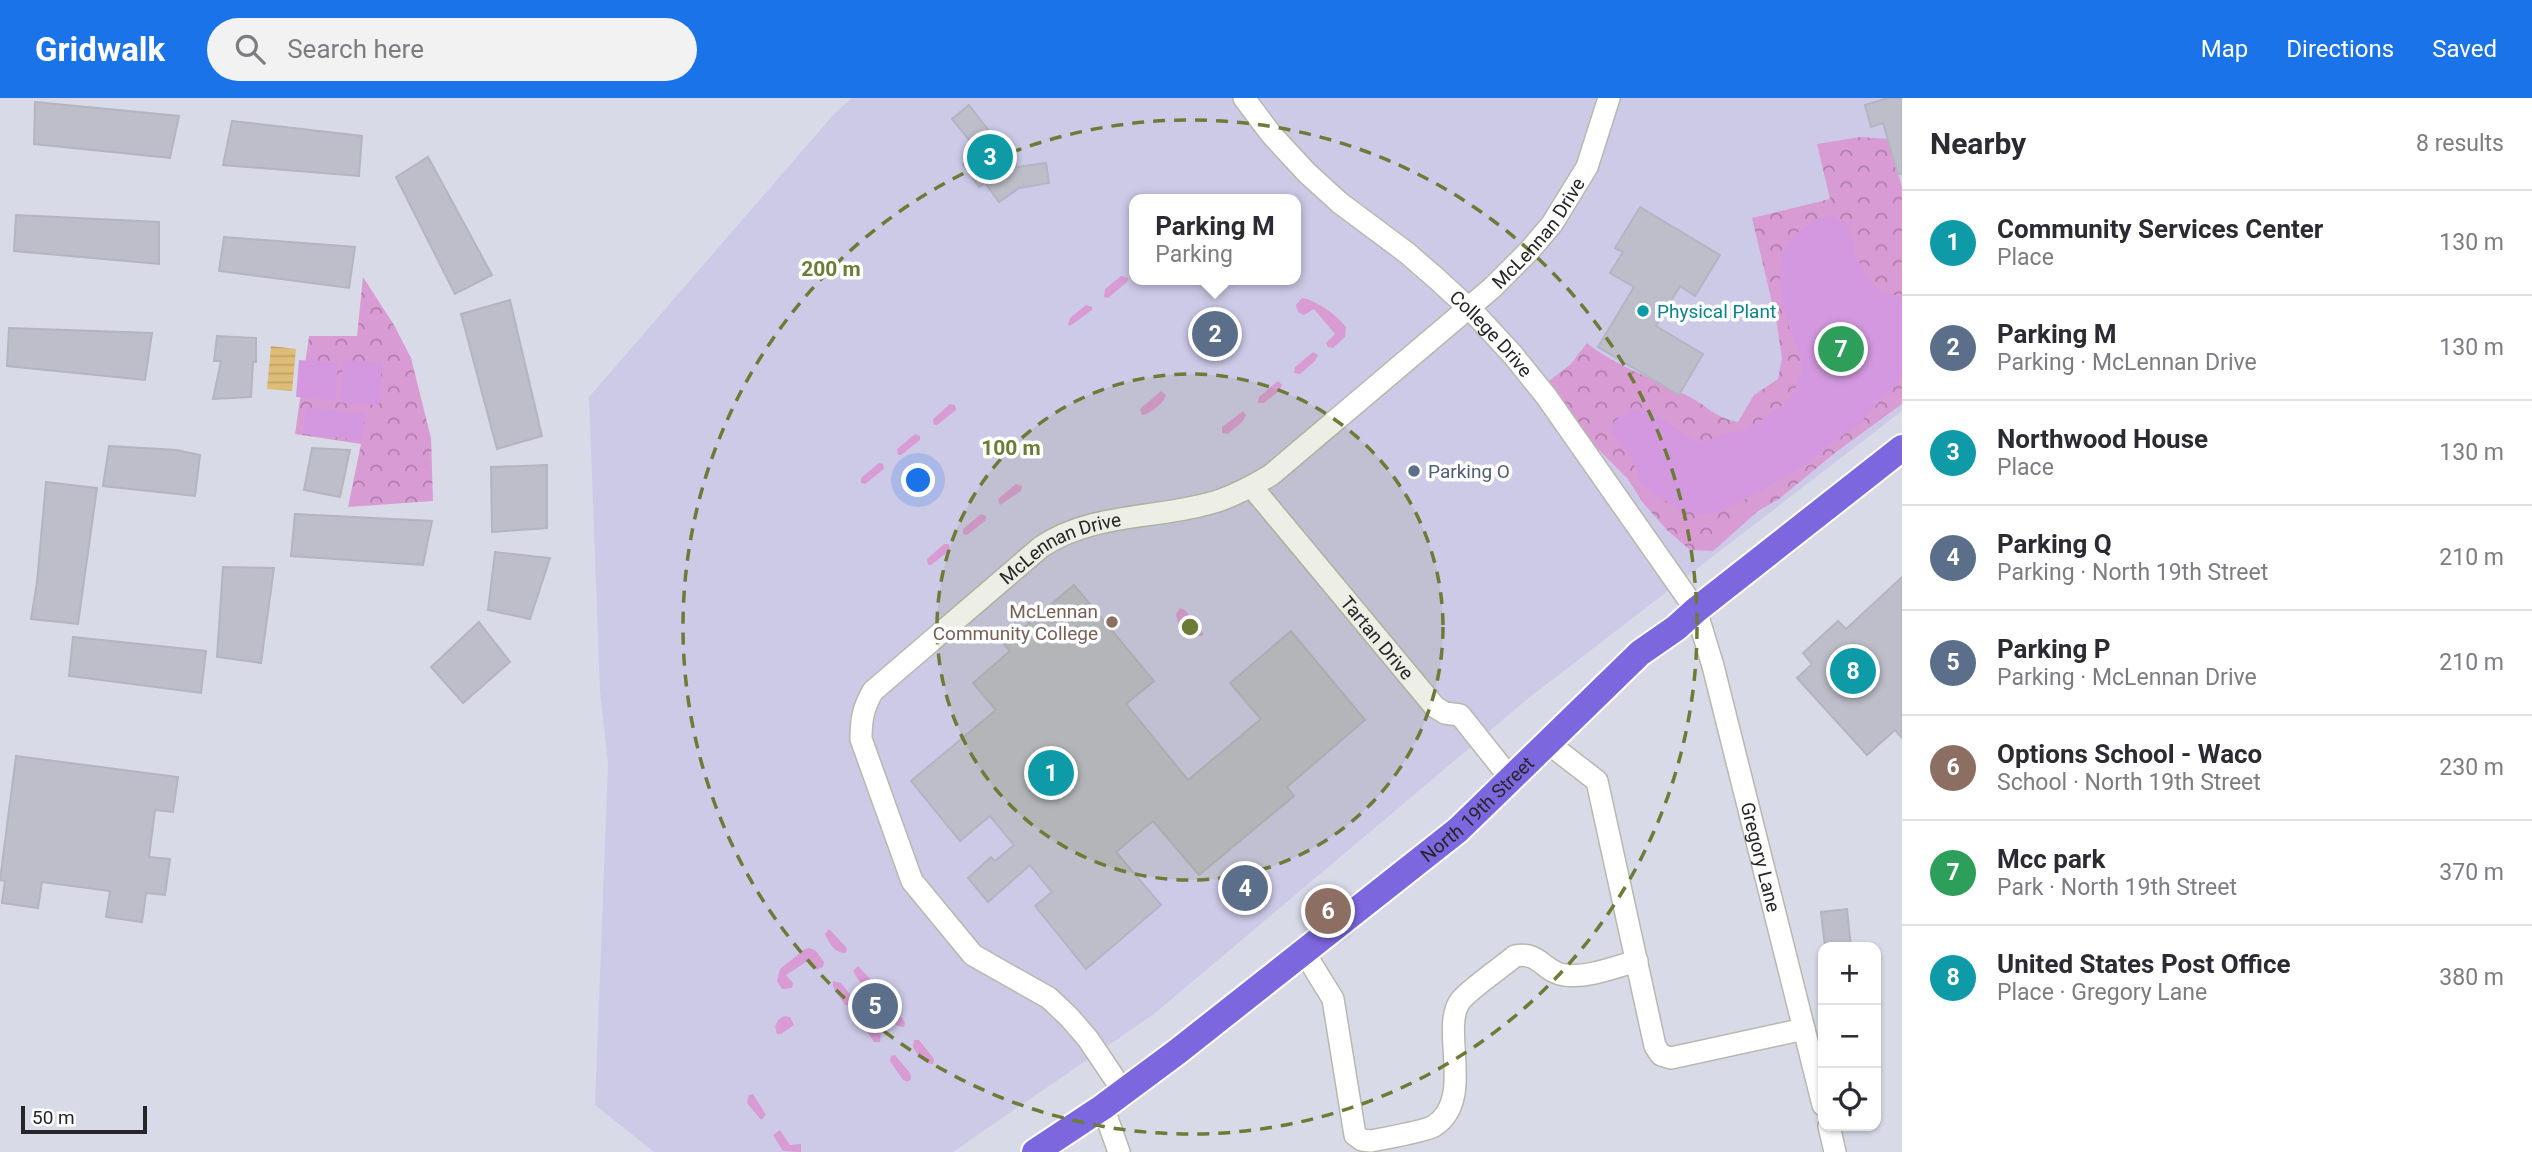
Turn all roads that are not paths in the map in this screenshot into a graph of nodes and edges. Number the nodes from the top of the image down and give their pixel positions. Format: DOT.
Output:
graph roads {
  1 [pos="1244,98"];
  2 [pos="1609,98"];
  3 [pos="1468,307"];
  4 [pos="1902,448"];
  5 [pos="1252,487"];
  6 [pos="1696,610"];
  7 [pos="1548,743"];
  8 [pos="1511,779"];
  9 [pos="1304,952"];
  10 [pos="1637,961"];
  11 [pos="1804,1029"];
  12 [pos="1818,1085"];
  13 [pos="1113,1099"];
  14 [pos="1830,1131"];
  15 [pos="1035,1152"];
  16 [pos="1119,1152"];
  17 [pos="1835,1152"];
  1 -- 3 [label="street, College Drive"];
  2 -- 3 [label="street, McLennan Drive"];
  3 -- 5 [label="street, McLennan Drive"];
  3 -- 6 [label="street, College Drive"];
  4 -- 6 [label="main road, North 19th Street"];
  5 -- 8 [label="street, Tartan Drive"];
  5 -- 13 [label="street, McLennan Drive"];
  6 -- 7 [label="main road, North 19th Street"];
  6 -- 11 [label="street, Gregory Lane"];
  7 -- 8 [label="main road, North 19th Street"];
  7 -- 10 [label="street"];
  8 -- 9 [label="main road, North 19th Street"];
  9 -- 10 [label="street"];
  9 -- 13 [label="main road, North 19th Street"];
  10 -- 11 [label="street"];
  11 -- 12 [label="street, Gregory Lane"];
  13 -- 15 [label="main road, North 19th Street"];
  13 -- 16 [label="street, McLennan Drive"];
  14 -- 17 [label="street"];
}
